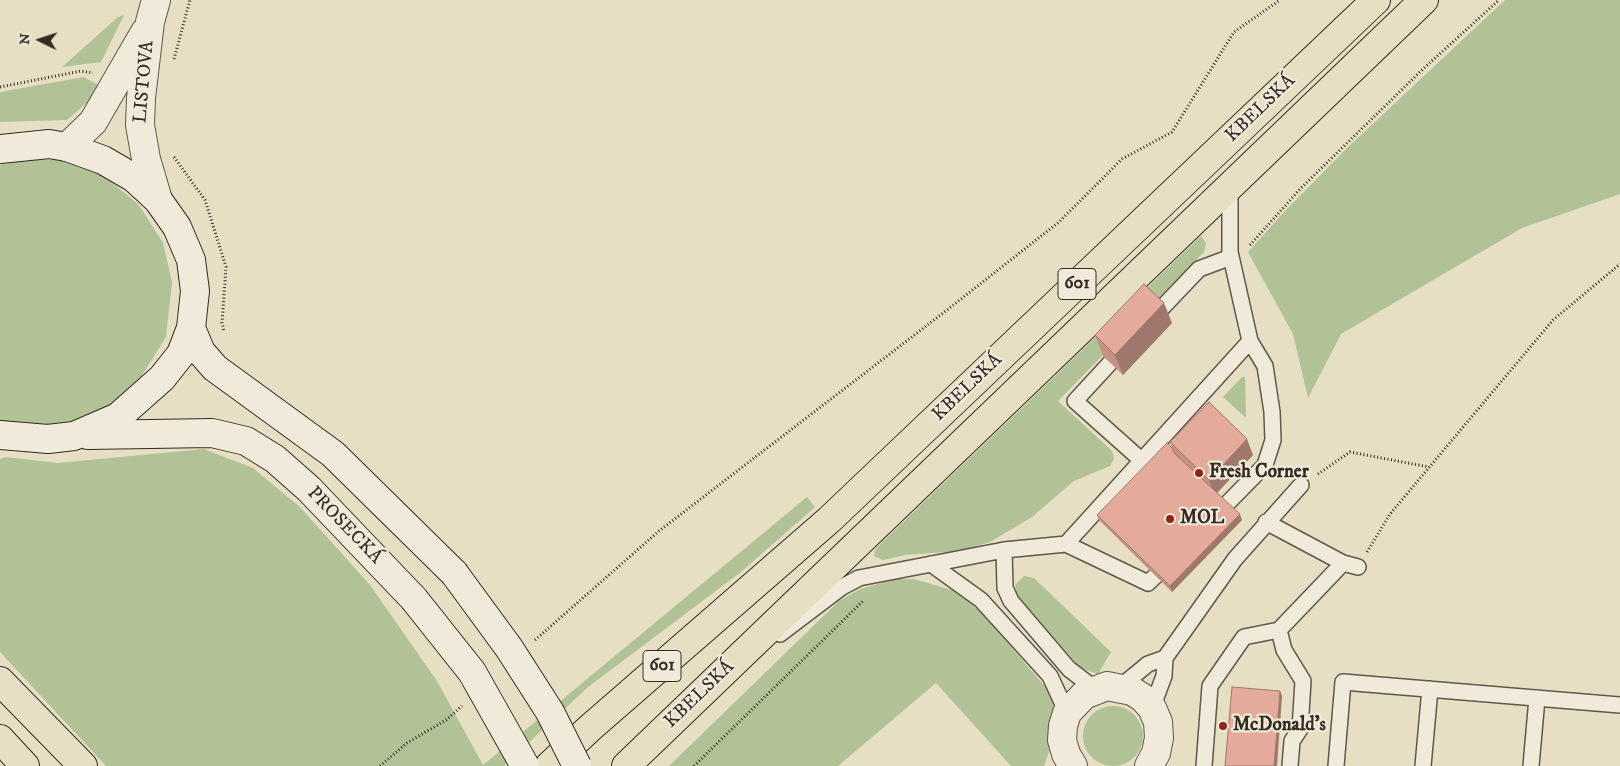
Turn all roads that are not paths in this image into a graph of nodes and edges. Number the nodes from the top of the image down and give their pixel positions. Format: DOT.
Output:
graph roads {
  1 [pos="1376,0"];
  2 [pos="1424,0"];
  3 [pos="153,11"];
  4 [pos="67,147"];
  5 [pos="0,148"];
  6 [pos="1230,187"];
  7 [pos="158,200"];
  8 [pos="1231,257"];
  9 [pos="1159,311"];
  10 [pos="191,328"];
  11 [pos="1250,341"];
  12 [pos="1110,363"];
  13 [pos="0,435"];
  14 [pos="74,436"];
  15 [pos="1142,460"];
  16 [pos="1162,478"];
  17 [pos="1301,485"];
  18 [pos="1196,509"];
  19 [pos="1266,522"];
  20 [pos="1066,544"];
  21 [pos="1183,549"];
  22 [pos="1004,550"];
  23 [pos="1343,563"];
  24 [pos="930,564"];
  25 [pos="1358,567"];
  26 [pos="1279,630"];
  27 [pos="1165,658"];
  28 [pos="0,681"];
  29 [pos="1107,688"];
  30 [pos="1430,689"];
  31 [pos="701,694"];
  32 [pos="1537,698"];
  33 [pos="1620,705"];
  34 [pos="1152,708"];
  35 [pos="1067,713"];
  36 [pos="0,740"];
  37 [pos="1065,762"];
  38 [pos="25,766"];
  39 [pos="83,766"];
  40 [pos="525,766"];
  41 [pos="549,766"];
  42 [pos="577,766"];
  43 [pos="626,766"];
  44 [pos="1149,766"];
  45 [pos="1204,766"];
  46 [pos="1290,766"];
  47 [pos="1336,766"];
  48 [pos="1423,766"];
  49 [pos="1531,766"];
  1 -- 41 [label="highway, KBELSKÁ / 601"];
  2 -- 6 [label="highway, KBELSKÁ / 601"];
  3 -- 4 [label="main road, LISTOVA"];
  3 -- 7 [label="main road, LISTOVA"];
  4 -- 5 [label="main road"];
  4 -- 7 [label="main road"];
  6 -- 8 [label="lane"];
  6 -- 31 [label="highway, KBELSKÁ / 601"];
  7 -- 10 [label="main road"];
  8 -- 9 [label="lane"];
  8 -- 11 [label="lane"];
  10 -- 14 [label="main road"];
  10 -- 42 [label="main road, bridge"];
  11 -- 15 [label="lane"];
  11 -- 18 [label="lane"];
  12 -- 15 [label="lane"];
  13 -- 14 [label="main road"];
  14 -- 40 [label="main road, PROSECKÁ, bridge"];
  15 -- 16 [label="lane"];
  15 -- 20 [label="lane"];
  17 -- 19 [label="lane"];
  19 -- 23 [label="lane"];
  19 -- 27 [label="lane"];
  20 -- 21 [label="lane"];
  20 -- 22 [label="lane"];
  22 -- 24 [label="lane"];
  22 -- 29 [label="lane"];
  23 -- 25 [label="lane"];
  23 -- 26 [label="lane"];
  24 -- 31 [label="lane"];
  24 -- 35 [label="lane"];
  26 -- 45 [label="lane"];
  26 -- 46 [label="lane"];
  27 -- 29 [label="lane"];
  27 -- 34 [label="lane"];
  28 -- 39 [label="highway"];
  29 -- 34 [label="main road"];
  29 -- 35 [label="main road"];
  30 -- 32 [label="lane"];
  30 -- 47 [label="lane"];
  30 -- 48 [label="lane"];
  31 -- 43 [label="highway, KBELSKÁ / 601"];
  32 -- 33 [label="lane"];
  32 -- 49 [label="lane"];
  34 -- 44 [label="main road"];
  35 -- 37 [label="main road"];
  36 -- 38 [label="highway"];
}
